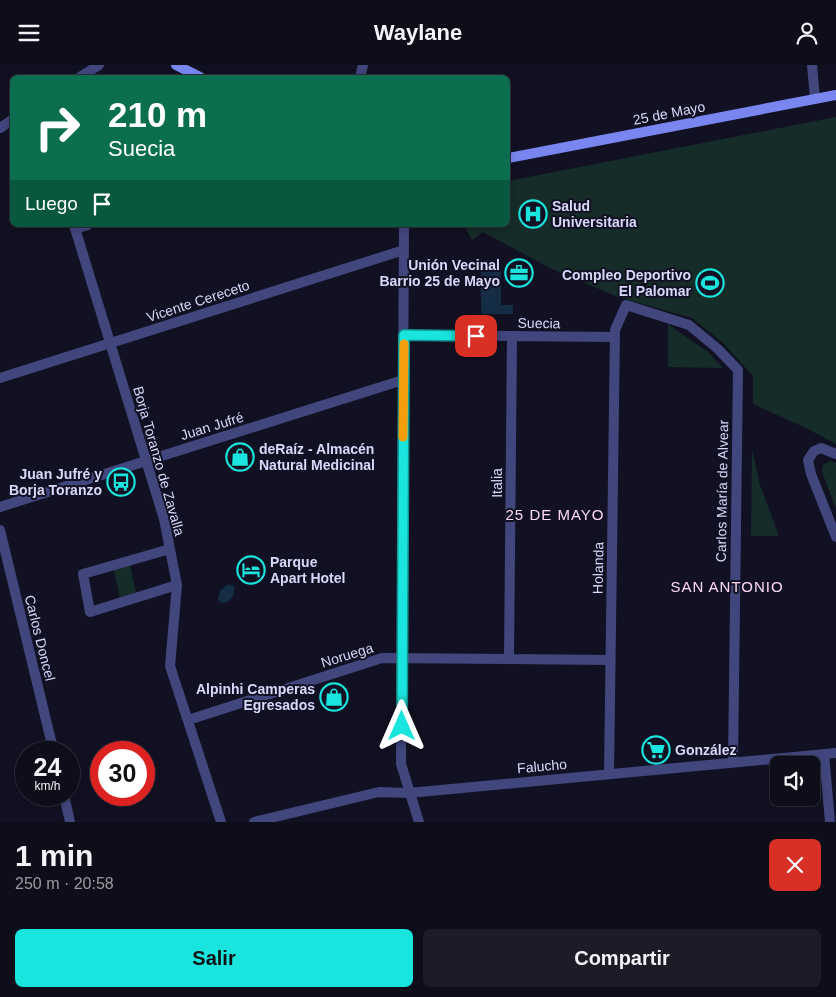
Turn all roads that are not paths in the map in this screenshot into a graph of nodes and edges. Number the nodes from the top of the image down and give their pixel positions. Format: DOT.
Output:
graph roads {
  1 [pos="99,65"];
  2 [pos="176,65"];
  3 [pos="812,65"];
  4 [pos="83,75"];
  5 [pos="196,75"];
  6 [pos="836,95"];
  7 [pos="816,99"];
  8 [pos="510,158"];
  9 [pos="74,227"];
  10 [pos="404,227"];
  11 [pos="404,250"];
  12 [pos="404,335"];
  13 [pos="512,336"];
  14 [pos="615,337"];
  15 [pos="110,343"];
  16 [pos="738,370"];
  17 [pos="0,378"];
  18 [pos="404,380"];
  19 [pos="836,455"];
  20 [pos="146,461"];
  21 [pos="0,507"];
  22 [pos="0,531"];
  23 [pos="836,537"];
  24 [pos="170,549"];
  25 [pos="177,585"];
  26 [pos="402,659"];
  27 [pos="509,659"];
  28 [pos="610,660"];
  29 [pos="188,720"];
  30 [pos="51,741"];
  31 [pos="836,753"];
  32 [pos="824,754"];
  33 [pos="733,762"];
  34 [pos="609,774"];
  35 [pos="409,793"];
  36 [pos="66,806"];
  37 [pos="70,822"];
  38 [pos="221,822"];
  39 [pos="254,822"];
  40 [pos="419,822"];
  41 [pos="830,822"];
  1 -- 4 [label="street"];
  2 -- 5 [label="street"];
  3 -- 7 [label="street"];
  6 -- 7 [label="street, 25 de Mayo"];
  7 -- 8 [label="street, 25 de Mayo"];
  9 -- 15 [label="street, Borja Toranzo de Zavalla"];
  10 -- 11 [label="street"];
  11 -- 12 [label="street"];
  11 -- 15 [label="street, Vicente Cereceto"];
  12 -- 13 [label="street, Suecia"];
  12 -- 18 [label="street"];
  13 -- 14 [label="street, Suecia"];
  13 -- 27 [label="street, Italia"];
  14 -- 16 [label="street, Holanda"];
  14 -- 28 [label="street, Holanda"];
  15 -- 17 [label="street, Vicente Cereceto"];
  15 -- 20 [label="street, Borja Toranzo de Zavalla"];
  16 -- 33 [label="street, Carlos María de Alvear"];
  18 -- 20 [label="street, Juan Jufré"];
  18 -- 26 [label="street"];
  19 -- 23 [label="street"];
  20 -- 21 [label="street, Juan Jufré"];
  20 -- 24 [label="street, Borja Toranzo de Zavalla"];
  22 -- 30 [label="street, Carlos Doncel"];
  24 -- 25 [label="street, Borja Toranzo de Zavalla"];
  24 -- 25 [label="street"];
  25 -- 29 [label="street, Borja Toranzo de Zavalla"];
  26 -- 27 [label="street, Noruega"];
  26 -- 29 [label="street, Noruega"];
  26 -- 35 [label="street"];
  27 -- 28 [label="street, Noruega"];
  28 -- 34 [label="street, Holanda"];
  29 -- 38 [label="street, Borja Toranzo de Zavalla"];
  31 -- 32 [label="street, Falucho"];
  32 -- 33 [label="street, Falucho"];
  32 -- 41 [label="street"];
  33 -- 34 [label="street, Falucho"];
  34 -- 35 [label="street, Falucho"];
  35 -- 39 [label="street, Falucho"];
  35 -- 40 [label="street"];
  36 -- 37 [label="street"];
}
